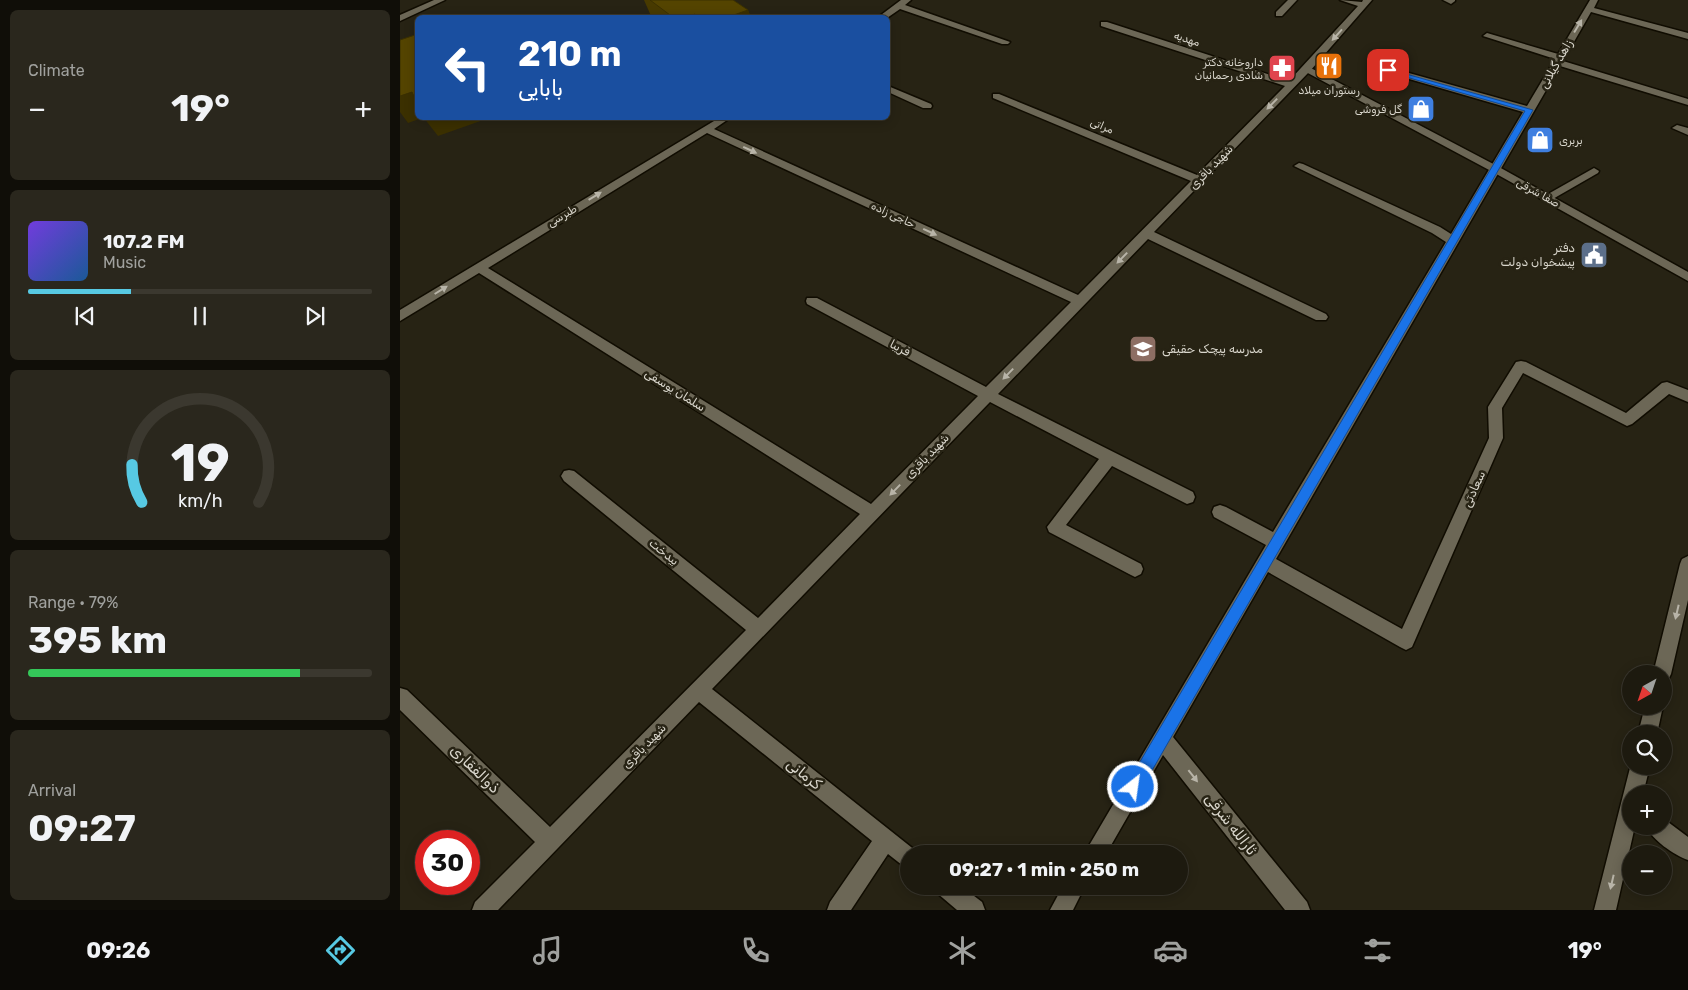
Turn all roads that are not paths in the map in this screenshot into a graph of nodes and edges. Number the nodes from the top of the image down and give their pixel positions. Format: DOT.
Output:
graph roads {
  1 [pos="441,0"];
  2 [pos="908,0"];
  3 [pos="1293,0"];
  4 [pos="1344,0"];
  5 [pos="1366,3"];
  6 [pos="1591,4"];
  7 [pos="899,6"];
  8 [pos="1279,14"];
  9 [pos="886,15"];
  10 [pos="400,18"];
  11 [pos="1104,24"];
  12 [pos="1487,36"];
  13 [pos="1688,36"];
  14 [pos="1005,42"];
  15 [pos="1558,60"];
  16 [pos="1307,69"];
  17 [pos="1388,70"];
  18 [pos="1292,85"];
  19 [pos="890,90"];
  20 [pos="996,96"];
  21 [pos="1688,102"];
  22 [pos="927,106"];
  23 [pos="1529,110"];
  24 [pos="722,120"];
  25 [pos="1677,128"];
  26 [pos="706,129"];
  27 [pos="1688,132"];
  28 [pos="1299,166"];
  29 [pos="1495,169"];
  30 [pos="1594,171"];
  31 [pos="1198,180"];
  32 [pos="1547,198"];
  33 [pos="1146,233"];
  34 [pos="1453,240"];
  35 [pos="478,267"];
  36 [pos="1688,276"];
  37 [pos="812,301"];
  38 [pos="1080,301"];
  39 [pos="400,316"];
  40 [pos="1321,317"];
  41 [pos="988,395"];
  42 [pos="1688,396"];
  43 [pos="1110,457"];
  44 [pos="569,476"];
  45 [pos="1187,497"];
  46 [pos="1220,512"];
  47 [pos="872,513"];
  48 [pos="1276,542"];
  49 [pos="1265,561"];
  50 [pos="1688,564"];
  51 [pos="1135,569"];
  52 [pos="758,629"];
  53 [pos="1664,665"];
  54 [pos="698,690"];
  55 [pos="400,697"];
  56 [pos="1162,738"];
  57 [pos="1623,835"];
  58 [pos="1668,835"];
  59 [pos="886,839"];
  60 [pos="550,842"];
  61 [pos="1099,845"];
  62 [pos="1688,850"];
  63 [pos="900,851"];
  64 [pos="955,895"];
  65 [pos="1070,895"];
  66 [pos="483,910"];
  67 [pos="838,910"];
  68 [pos="974,910"];
  69 [pos="1061,910"];
  70 [pos="1299,910"];
  71 [pos="1605,910"];
  1 -- 10 [label="street"];
  2 -- 7 [label="street"];
  3 -- 8 [label="street"];
  4 -- 5 [label="street"];
  5 -- 16 [label="street, شهید باقری, one-way"];
  6 -- 13 [label="street"];
  15 -- 6 [label="street, زاهد گیلانی, one-way"];
  7 -- 9 [label="street"];
  7 -- 14 [label="street"];
  11 -- 18 [label="street, مهدیه"];
  12 -- 15 [label="street"];
  15 -- 21 [label="street"];
  15 -- 23 [label="street, زاهد گیلانی"];
  16 -- 18 [label="street, شهید باقری"];
  16 -- 29 [label="street, صفا شرقی"];
  17 -- 23 [label="street"];
  18 -- 31 [label="street, شهید باقری, one-way"];
  19 -- 22 [label="street"];
  20 -- 31 [label="street, مراتی"];
  23 -- 29 [label="street, زاهد گیلانی"];
  24 -- 26 [label="street, طبرسی"];
  25 -- 27 [label="street"];
  35 -- 26 [label="street, طبرسی, one-way"];
  26 -- 38 [label="street, حاجی زاده, one-way"];
  28 -- 34 [label="street"];
  29 -- 32 [label="street, صفا شرقی"];
  29 -- 34 [label="street, زاهد گیلانی"];
  30 -- 32 [label="street"];
  31 -- 33 [label="street, شهید باقری"];
  32 -- 36 [label="street, صفا شرقی"];
  33 -- 38 [label="street, شهید باقری, one-way"];
  33 -- 40 [label="street"];
  34 -- 48 [label="street, زاهد گیلانی"];
  39 -- 35 [label="street, طبرسی, one-way"];
  35 -- 47 [label="street, سلمان یوسفی"];
  37 -- 41 [label="street, فریبا"];
  38 -- 41 [label="street, شهید باقری, one-way"];
  41 -- 43 [label="street, فریبا"];
  41 -- 47 [label="street, شهید باقری, one-way"];
  42 -- 49 [label="street, سعادتی"];
  43 -- 45 [label="street, فریبا"];
  43 -- 51 [label="street"];
  44 -- 52 [label="street, بیدخت"];
  46 -- 48 [label="street"];
  47 -- 52 [label="street, شهید باقری"];
  48 -- 49 [label="street, زاهد گیلانی"];
  49 -- 56 [label="street, زاهد گیلانی"];
  50 -- 53 [label="street, one-way"];
  52 -- 54 [label="street, شهید باقری"];
  54 -- 59 [label="street, کرمانی"];
  54 -- 60 [label="street, شهید باقری"];
  55 -- 60 [label="street, ذوالفقاری"];
  56 -- 61 [label="street, زاهد گیلانی"];
  56 -- 70 [label="street, ثارالله شرقی, one-way"];
  57 -- 71 [label="street, one-way"];
  58 -- 62 [label="street"];
  59 -- 63 [label="street, کرمانی"];
  59 -- 67 [label="street"];
  60 -- 66 [label="street, شهید باقری"];
  64 -- 68 [label="street"];
  65 -- 69 [label="street"];
}
